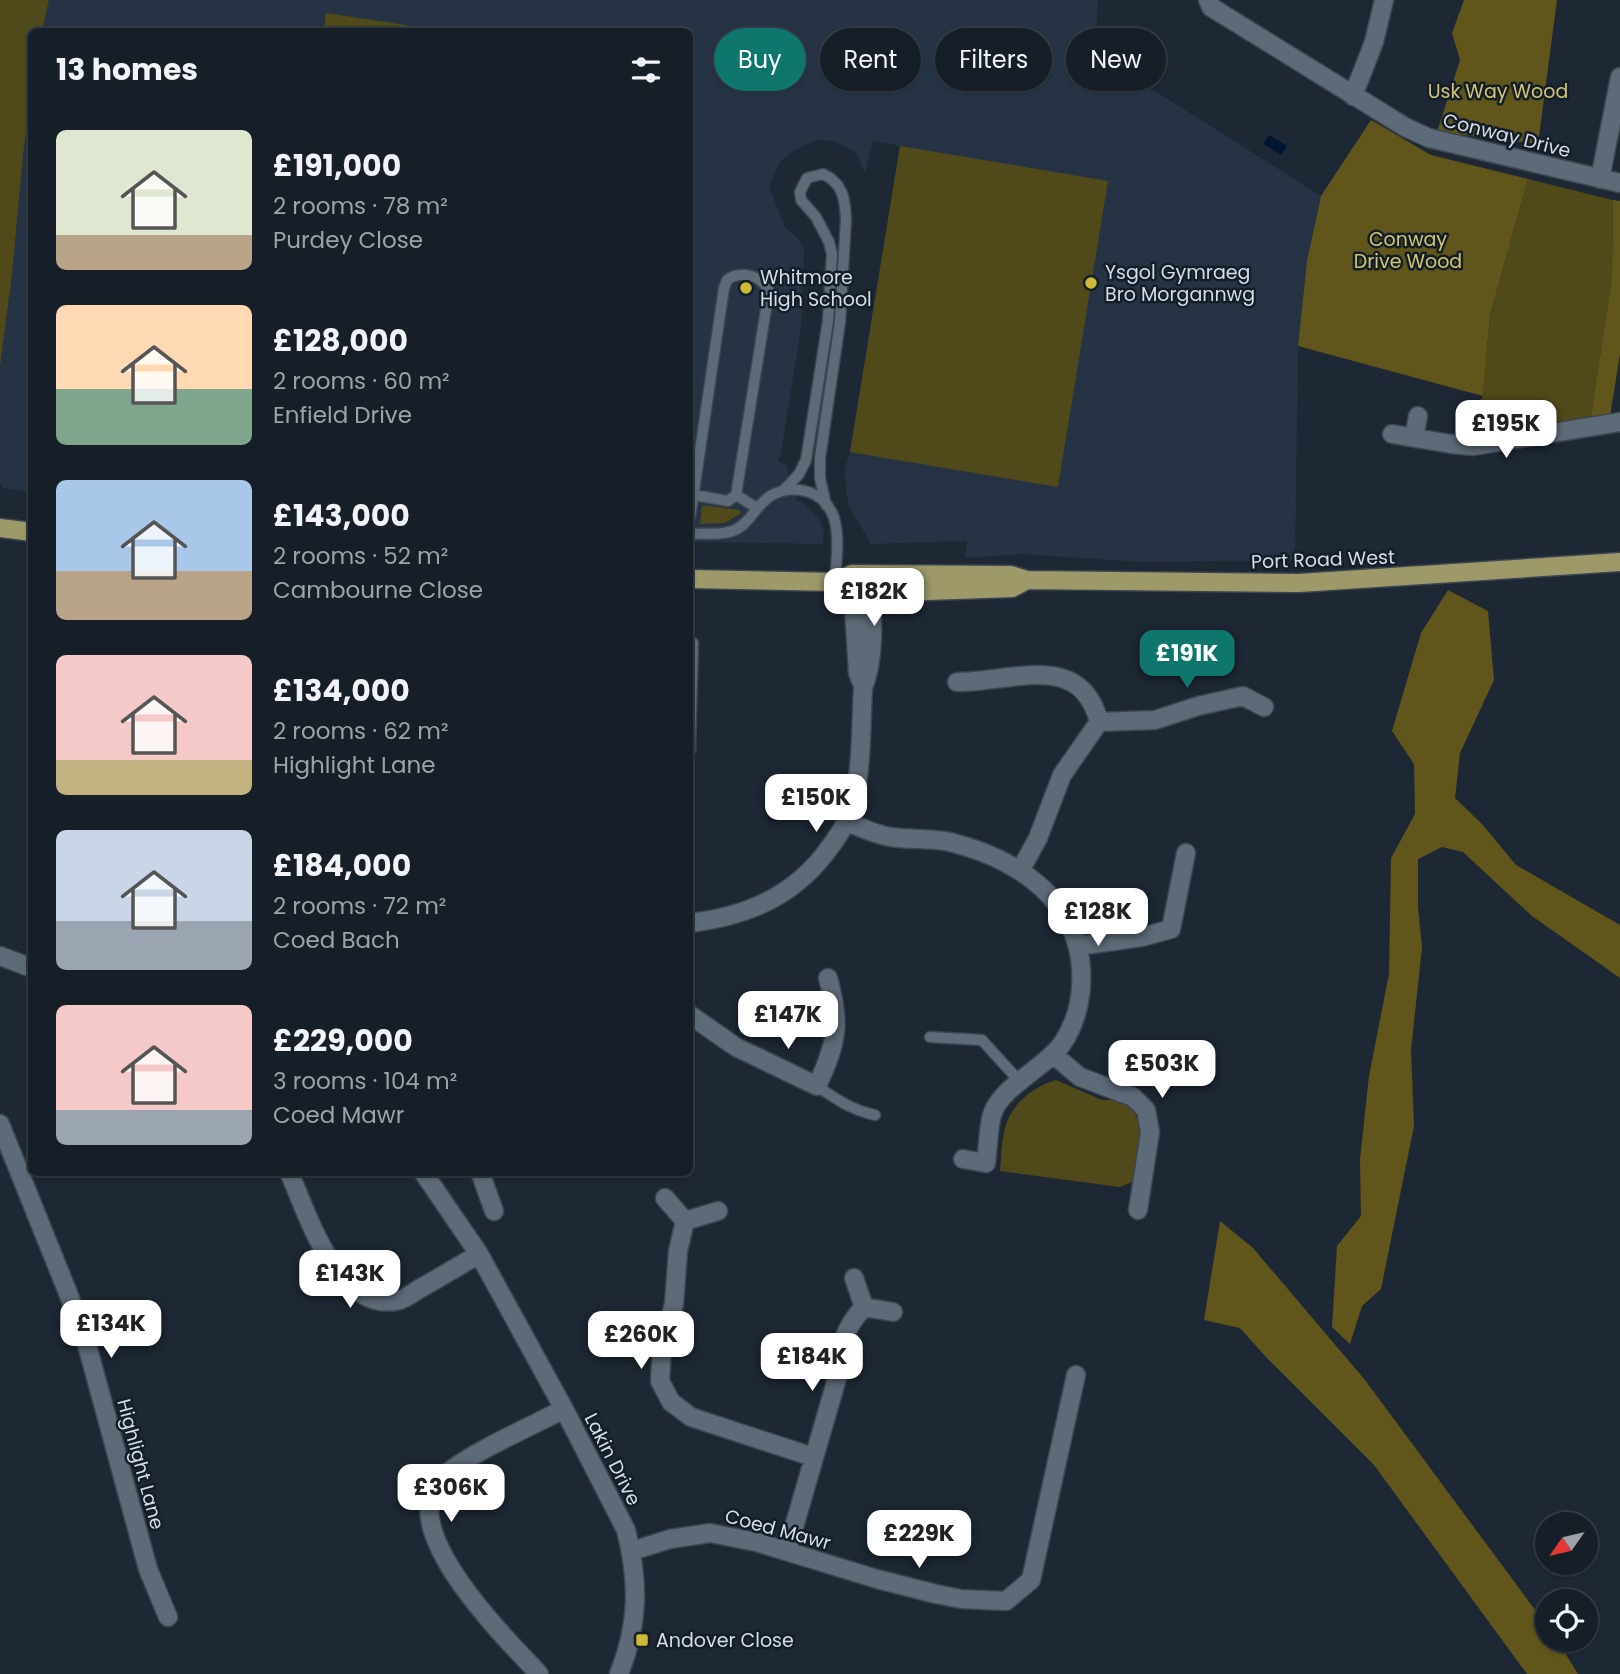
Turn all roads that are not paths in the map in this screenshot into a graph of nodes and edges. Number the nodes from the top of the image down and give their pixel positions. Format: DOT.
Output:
graph roads {
  1 [pos="1208,0"];
  2 [pos="1384,0"];
  3 [pos="1620,77"];
  4 [pos="1353,96"];
  5 [pos="1600,179"];
  6 [pos="1620,183"];
  7 [pos="1418,416"];
  8 [pos="1620,422"];
  9 [pos="1392,433"];
  10 [pos="1414,438"];
  11 [pos="783,491"];
  12 [pos="694,495"];
  13 [pos="736,495"];
  14 [pos="693,501"];
  15 [pos="826,505"];
  16 [pos="757,508"];
  17 [pos="0,528"];
  18 [pos="28,532"];
  19 [pos="693,534"];
  20 [pos="1620,562"];
  21 [pos="861,574"];
  22 [pos="693,579"];
  23 [pos="1027,580"];
  24 [pos="835,582"];
  25 [pos="862,592"];
  26 [pos="694,643"];
  27 [pos="693,670"];
  28 [pos="957,682"];
  29 [pos="1265,707"];
  30 [pos="1100,722"];
  31 [pos="846,822"];
  32 [pos="1186,853"];
  33 [pos="1020,871"];
  34 [pos="693,922"];
  35 [pos="1078,946"];
  36 [pos="0,956"];
  37 [pos="28,966"];
  38 [pos="828,978"];
  39 [pos="693,1017"];
  40 [pos="930,1037"];
  41 [pos="1054,1055"];
  42 [pos="1020,1082"];
  43 [pos="817,1086"];
  44 [pos="875,1115"];
  45 [pos="0,1124"];
  46 [pos="963,1159"];
  47 [pos="291,1176"];
  48 [pos="427,1176"];
  49 [pos="481,1176"];
  50 [pos="665,1198"];
  51 [pos="1138,1210"];
  52 [pos="494,1211"];
  53 [pos="718,1211"];
  54 [pos="685,1221"];
  55 [pos="479,1254"];
  56 [pos="854,1278"];
  57 [pos="864,1307"];
  58 [pos="893,1312"];
  59 [pos="1076,1375"];
  60 [pos="564,1409"];
  61 [pos="813,1457"];
  62 [pos="632,1551"];
  63 [pos="787,1551"];
  64 [pos="169,1617"];
  65 [pos="537,1673"];
  66 [pos="619,1674"];
  1 -- 4 [label="street, Conway Drive"];
  2 -- 4 [label="street"];
  3 -- 5 [label="street"];
  4 -- 5 [label="street, Conway Drive"];
  5 -- 6 [label="street, Conway Drive"];
  7 -- 10 [label="street"];
  8 -- 10 [label="street"];
  9 -- 10 [label="street"];
  11 -- 15 [label="lane"];
  11 -- 15 [label="lane"];
  11 -- 16 [label="lane"];
  12 -- 13 [label="lane"];
  12 -- 13 [label="lane"];
  12 -- 14 [label="lane"];
  13 -- 16 [label="lane"];
  15 -- 24 [label="lane"];
  16 -- 19 [label="lane"];
  17 -- 18 [label="main road"];
  20 -- 23 [label="main road, Port Road West"];
  21 -- 23 [label="main road, Port Road West"];
  21 -- 24 [label="main road, Port Road West"];
  21 -- 25 [label="street"];
  22 -- 24 [label="main road, Port Road West"];
  23 -- 25 [label="main road, Port Road West"];
  24 -- 25 [label="main road, Port Road West"];
  25 -- 31 [label="street"];
  26 -- 27 [label="lane"];
  28 -- 30 [label="street"];
  29 -- 30 [label="street"];
  30 -- 33 [label="street"];
  31 -- 33 [label="street"];
  31 -- 34 [label="street"];
  32 -- 35 [label="street"];
  33 -- 35 [label="street"];
  35 -- 41 [label="street"];
  36 -- 37 [label="street"];
  38 -- 43 [label="street"];
  39 -- 43 [label="street"];
  40 -- 42 [label="lane"];
  41 -- 42 [label="street"];
  41 -- 51 [label="street"];
  42 -- 46 [label="street"];
  43 -- 44 [label="lane"];
  45 -- 64 [label="street, Highlight Lane"];
  47 -- 55 [label="street"];
  48 -- 55 [label="street, Lakin Drive"];
  49 -- 52 [label="street"];
  50 -- 54 [label="street"];
  53 -- 54 [label="street"];
  54 -- 61 [label="street"];
  55 -- 60 [label="street, Lakin Drive"];
  56 -- 57 [label="street"];
  57 -- 58 [label="street"];
  57 -- 61 [label="street"];
  59 -- 63 [label="street, Coed Mawr"];
  60 -- 62 [label="street, Lakin Drive"];
  60 -- 65 [label="street"];
  61 -- 63 [label="street"];
  62 -- 63 [label="street, Coed Mawr"];
  62 -- 66 [label="street, Lakin Drive"];
}
